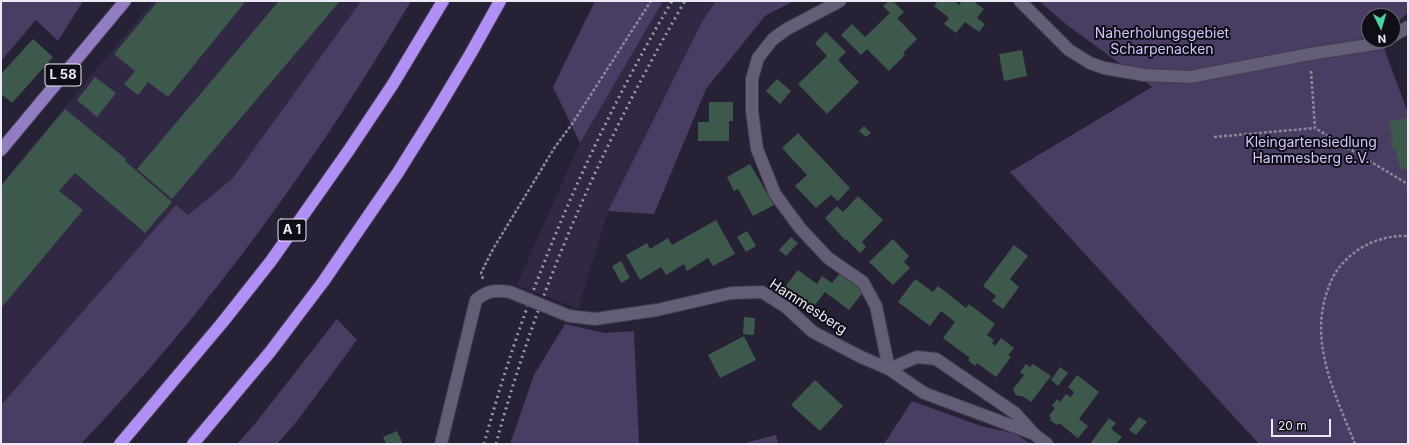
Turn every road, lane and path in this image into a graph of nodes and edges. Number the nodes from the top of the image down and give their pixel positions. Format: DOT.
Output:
graph roads {
  1 [pos="125,1"];
  2 [pos="443,1"];
  3 [pos="500,1"];
  4 [pos="651,1"];
  5 [pos="840,1"];
  6 [pos="1020,1"];
  7 [pos="1361,47"];
  8 [pos="1310,54"];
  9 [pos="1315,128"];
  10 [pos="1214,137"];
  11 [pos="1,150"];
  12 [pos="1408,186"];
  13 [pos="1408,236"];
  14 [pos="485,293"];
  15 [pos="889,369"];
  16 [pos="1034,434"];
  17 [pos="120,444"];
  18 [pos="193,444"];
  19 [pos="441,444"];
  20 [pos="1048,444"];
  21 [pos="1355,444"];
  1 -- 11 [label="main road, L 58"];
  2 -- 17 [label="highway, A 1"];
  3 -- 18 [label="highway"];
  4 -- 14 [label="path"];
  5 -- 15 [label="street"];
  6 -- 8 [label="street"];
  7 -- 8 [label="street"];
  8 -- 9 [label="path"];
  9 -- 10 [label="path"];
  9 -- 12 [label="path"];
  13 -- 21 [label="path"];
  14 -- 15 [label="street, Hammesberg, bridge"];
  14 -- 19 [label="street"];
  15 -- 16 [label="street, Hammesberg"];
  15 -- 16 [label="street, Hammesberg"];
  16 -- 20 [label="street, Hammesberg"];
}
